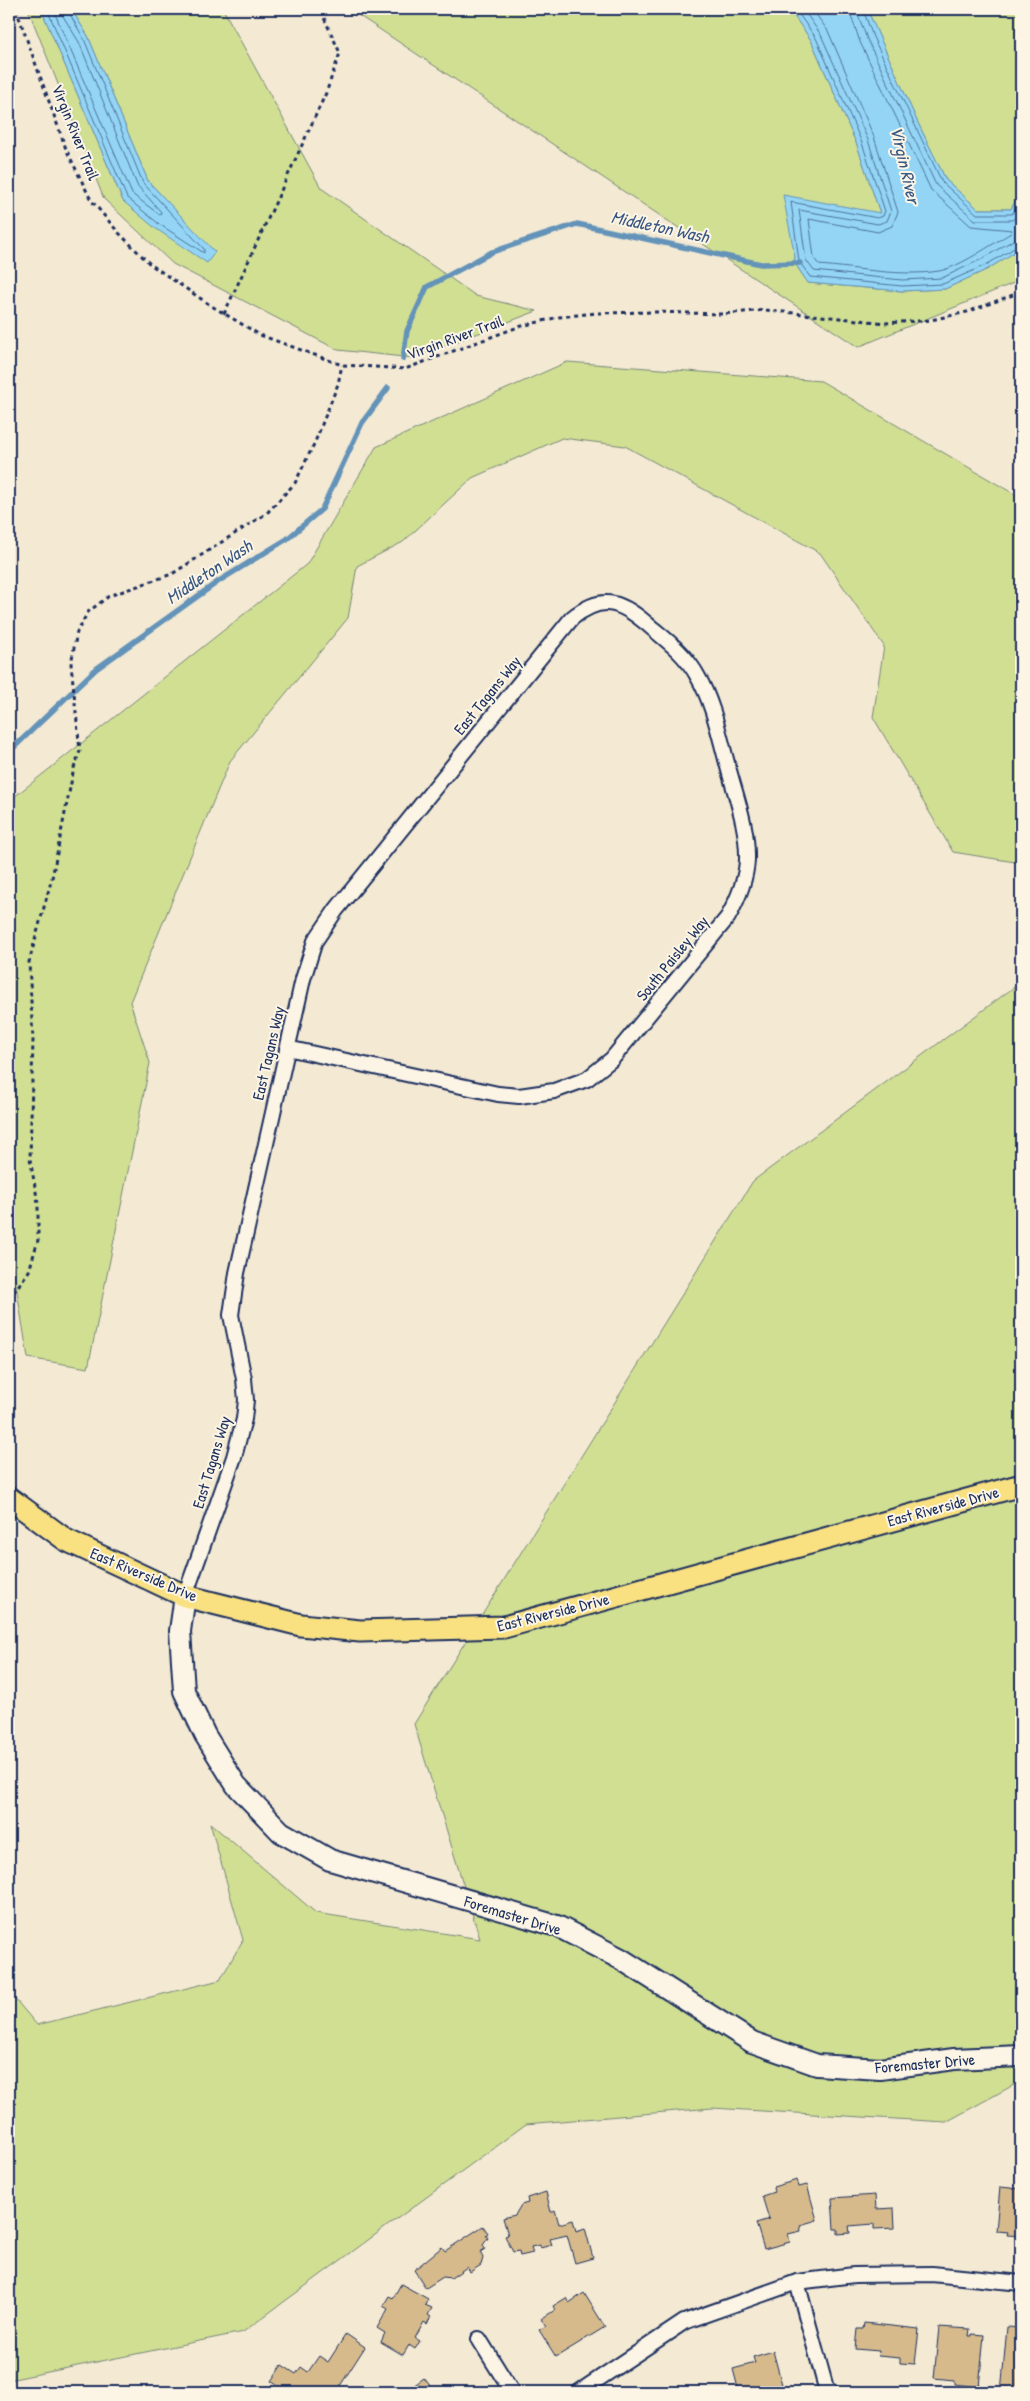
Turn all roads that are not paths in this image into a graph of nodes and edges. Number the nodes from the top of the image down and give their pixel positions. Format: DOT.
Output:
graph roads {
  1 [pos="592,606"];
  2 [pos="287,1048"];
  3 [pos="1021,1484"];
  4 [pos="9,1498"];
  5 [pos="185,1596"];
  6 [pos="1021,2056"];
  7 [pos="797,2282"];
  8 [pos="1021,2283"];
  9 [pos="479,2339"];
  10 [pos="512,2392"];
  11 [pos="578,2392"];
  12 [pos="831,2392"];
  1 -- 2 [label="street, East Tagans Way"];
  1 -- 2 [label="street, South Paisley Way"];
  2 -- 5 [label="street, East Tagans Way"];
  3 -- 5 [label="main road, East Riverside Drive"];
  4 -- 5 [label="main road, East Riverside Drive"];
  5 -- 6 [label="main road, Foremaster Drive"];
  7 -- 8 [label="street"];
  7 -- 11 [label="street"];
  7 -- 12 [label="street"];
  9 -- 10 [label="street"];
}
